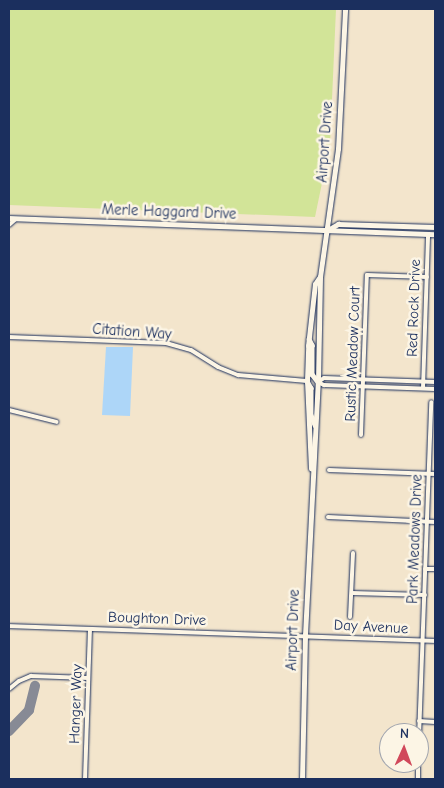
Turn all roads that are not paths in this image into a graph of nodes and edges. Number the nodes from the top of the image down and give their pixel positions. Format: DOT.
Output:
graph roads {
  1 [pos="345,9"];
  2 [pos="9,218"];
  3 [pos="16,219"];
  4 [pos="9,225"];
  5 [pos="435,227"];
  6 [pos="328,230"];
  7 [pos="428,234"];
  8 [pos="435,234"];
  9 [pos="320,277"];
  10 [pos="427,277"];
  11 [pos="9,337"];
  12 [pos="308,339"];
  13 [pos="364,380"];
  14 [pos="307,381"];
  15 [pos="318,382"];
  16 [pos="423,382"];
  17 [pos="435,382"];
  18 [pos="363,386"];
  19 [pos="423,388"];
  20 [pos="435,389"];
  21 [pos="431,402"];
  22 [pos="9,410"];
  23 [pos="57,422"];
  24 [pos="315,427"];
  25 [pos="361,435"];
  26 [pos="329,470"];
  27 [pos="429,474"];
  28 [pos="435,474"];
  29 [pos="313,482"];
  30 [pos="328,517"];
  31 [pos="427,521"];
  32 [pos="435,522"];
  33 [pos="353,553"];
  34 [pos="425,569"];
  35 [pos="435,570"];
  36 [pos="352,592"];
  37 [pos="424,595"];
  38 [pos="350,617"];
  39 [pos="9,626"];
  40 [pos="90,629"];
  41 [pos="305,635"];
  42 [pos="435,640"];
  43 [pos="421,642"];
  44 [pos="88,678"];
  45 [pos="9,689"];
  46 [pos="419,722"];
  47 [pos="435,722"];
  48 [pos="85,779"];
  49 [pos="302,779"];
  1 -- 6 [label="main road, Airport Drive"];
  2 -- 3 [label="main road, Merle Haggard Drive"];
  3 -- 4 [label="street"];
  3 -- 6 [label="main road, Merle Haggard Drive"];
  5 -- 6 [label="main road, Merle Haggard Drive"];
  6 -- 7 [label="main road, Merle Haggard Drive"];
  6 -- 9 [label="main road, Airport Drive"];
  7 -- 8 [label="main road, Merle Haggard Drive"];
  7 -- 10 [label="street, Red Rock Drive"];
  9 -- 12 [label="main road, Airport Drive"];
  9 -- 15 [label="main road, Airport Drive"];
  10 -- 13 [label="street, Rustic Meadow Court"];
  10 -- 16 [label="street, Red Rock Drive"];
  11 -- 14 [label="street, Citation Way"];
  12 -- 14 [label="main road, Airport Drive"];
  12 -- 15 [label="main road"];
  13 -- 15 [label="street"];
  13 -- 16 [label="street"];
  13 -- 18 [label="street, Rustic Meadow Court"];
  14 -- 24 [label="main road"];
  14 -- 29 [label="main road, Airport Drive"];
  15 -- 18 [label="street"];
  15 -- 24 [label="main road, Airport Drive"];
  16 -- 17 [label="street"];
  16 -- 19 [label="street, Red Rock Drive"];
  18 -- 19 [label="street"];
  18 -- 25 [label="street, Rustic Meadow Court"];
  19 -- 20 [label="street"];
  21 -- 27 [label="street, Park Meadows Drive"];
  22 -- 23 [label="street"];
  24 -- 29 [label="main road, Airport Drive"];
  26 -- 27 [label="street"];
  27 -- 28 [label="street"];
  27 -- 31 [label="street, Park Meadows Drive"];
  29 -- 41 [label="main road, Airport Drive"];
  30 -- 31 [label="street"];
  31 -- 32 [label="street"];
  31 -- 34 [label="street, Park Meadows Drive"];
  33 -- 36 [label="street"];
  34 -- 35 [label="street"];
  34 -- 37 [label="street, Park Meadows Drive"];
  36 -- 37 [label="street"];
  36 -- 38 [label="street"];
  37 -- 43 [label="street, Park Meadows Drive"];
  39 -- 40 [label="street, Boughton Drive"];
  40 -- 41 [label="street, Boughton Drive"];
  40 -- 44 [label="street, Hanger Way"];
  41 -- 43 [label="street, Day Avenue"];
  41 -- 49 [label="main road, Airport Drive"];
  42 -- 43 [label="street, Day Avenue"];
  43 -- 46 [label="street, Park Meadows Drive"];
  44 -- 45 [label="street"];
  44 -- 48 [label="street, Hanger Way"];
  46 -- 47 [label="street"];
}
